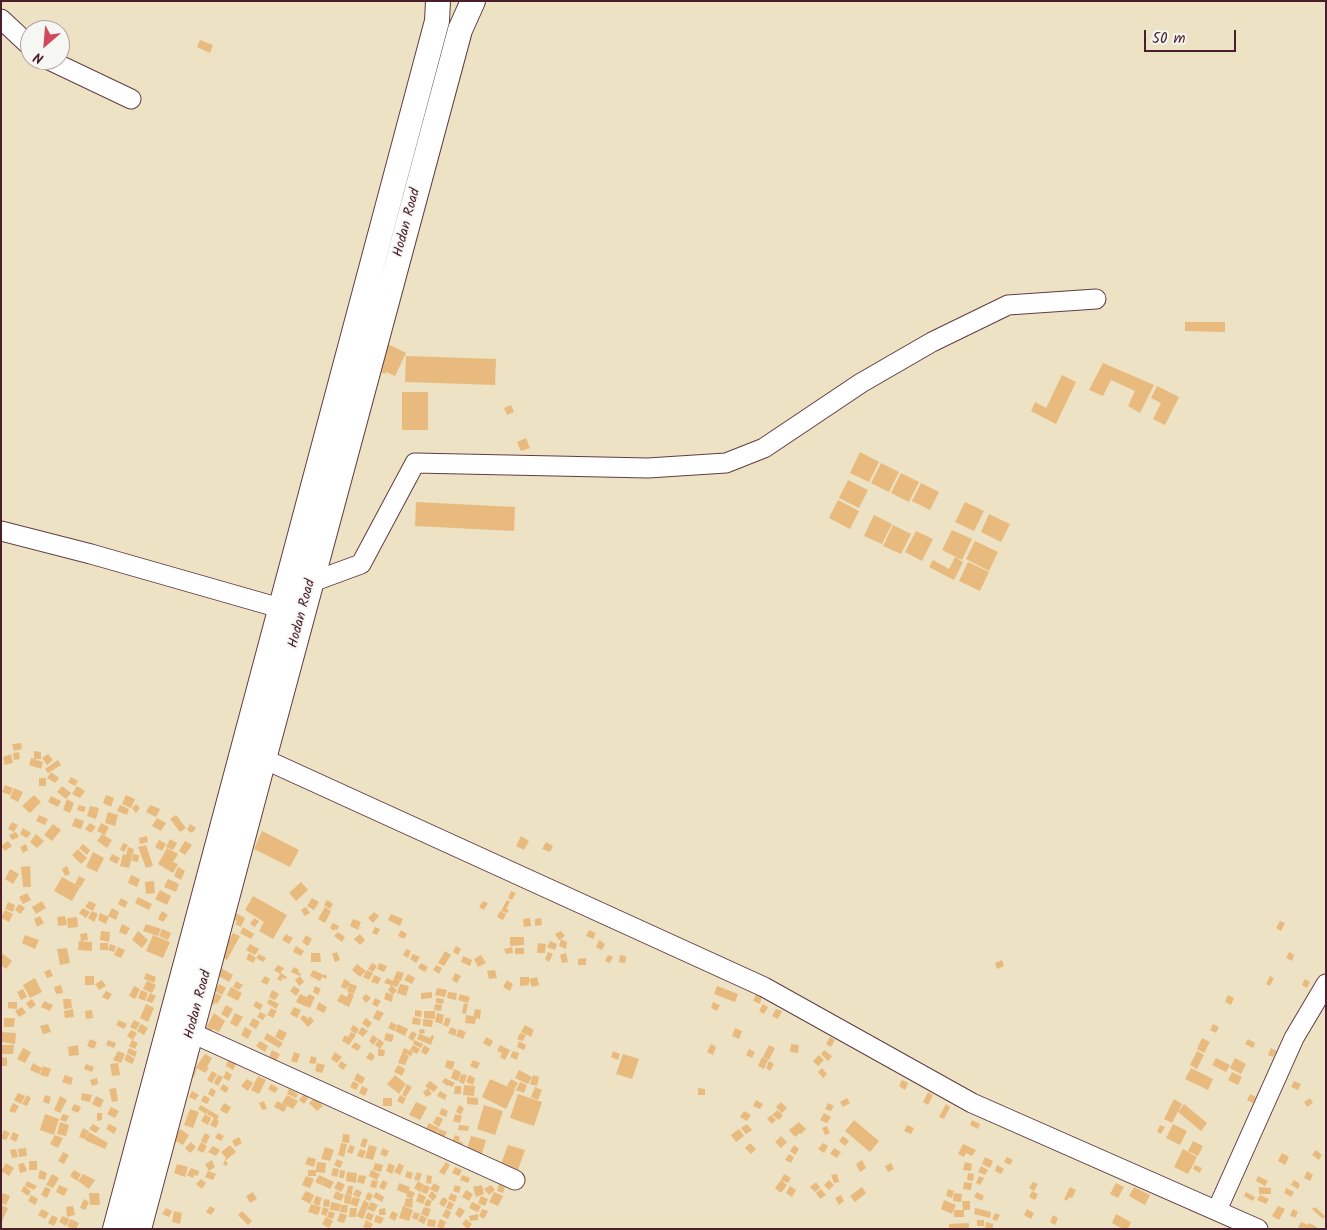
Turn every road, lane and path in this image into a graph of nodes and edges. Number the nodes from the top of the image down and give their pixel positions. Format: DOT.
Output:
graph roads {
  1 [pos="438,1"];
  2 [pos="473,1"];
  3 [pos="1,19"];
  4 [pos="20,37"];
  5 [pos="70,70"];
  6 [pos="131,99"];
  7 [pos="1096,298"];
  8 [pos="1,531"];
  9 [pos="312,582"];
  10 [pos="280,608"];
  11 [pos="264,760"];
  12 [pos="1326,984"];
  13 [pos="192,1033"];
  14 [pos="515,1180"];
  15 [pos="1217,1210"];
  16 [pos="115,1229"];
  17 [pos="140,1229"];
  18 [pos="1258,1229"];
  1 -- 10 [label="main road, Hodan Road"];
  2 -- 9 [label="main road, Hodan Road"];
  3 -- 4 [label="street"];
  5 -- 6 [label="street"];
  7 -- 9 [label="street"];
  8 -- 10 [label="street"];
  9 -- 11 [label="main road, Hodan Road"];
  10 -- 16 [label="main road, Hodan Road"];
  11 -- 13 [label="main road, Hodan Road"];
  11 -- 15 [label="street"];
  12 -- 15 [label="street"];
  13 -- 14 [label="street"];
  13 -- 17 [label="main road, Hodan Road"];
  15 -- 18 [label="street"];
}
